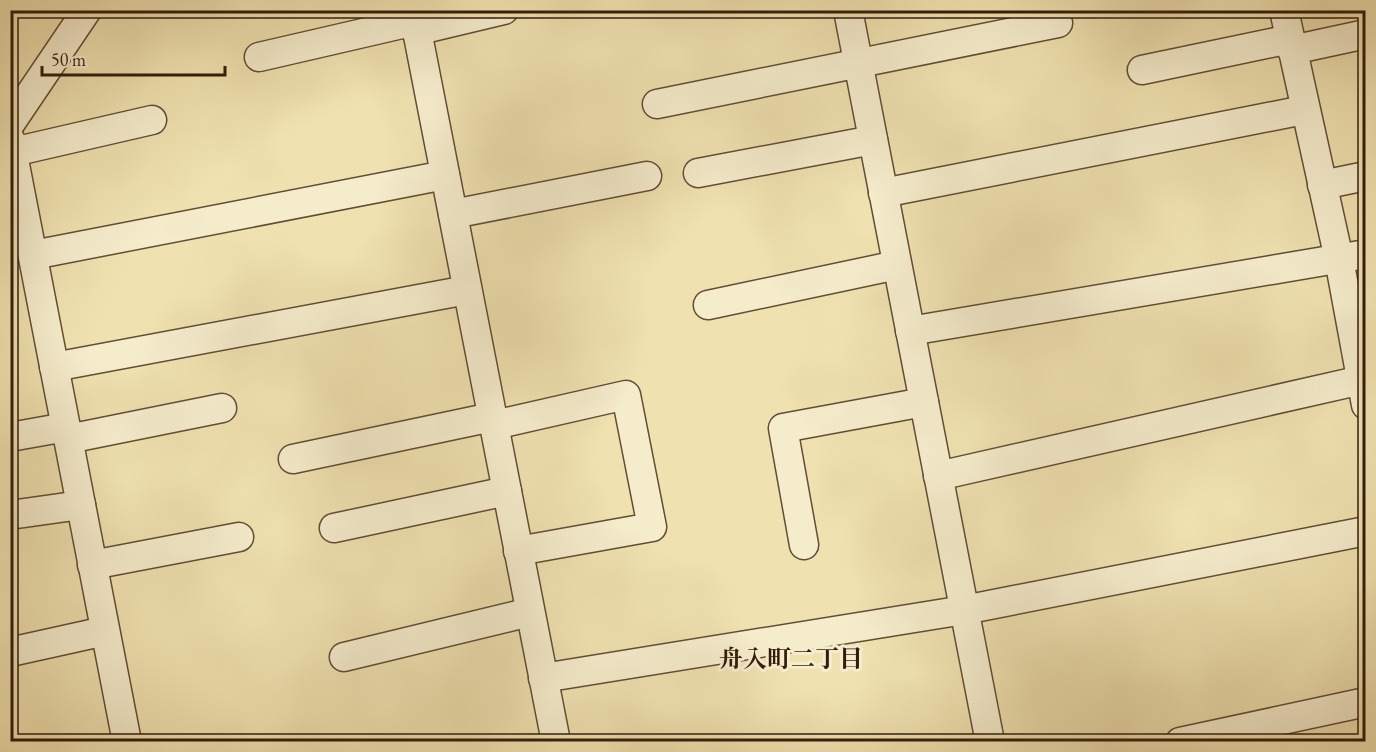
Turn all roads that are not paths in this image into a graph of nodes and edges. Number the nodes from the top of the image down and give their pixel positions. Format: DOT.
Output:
graph roads {
  1 [pos="87,10"];
  2 [pos="504,10"];
  3 [pos="848,10"];
  4 [pos="1284,10"];
  5 [pos="414,21"];
  6 [pos="1058,23"];
  7 [pos="1365,34"];
  8 [pos="1291,45"];
  9 [pos="259,57"];
  10 [pos="858,61"];
  11 [pos="1142,70"];
  12 [pos="657,104"];
  13 [pos="1304,110"];
  14 [pos="152,120"];
  15 [pos="10,124"];
  16 [pos="873,140"];
  17 [pos="12,146"];
  18 [pos="698,172"];
  19 [pos="445,175"];
  20 [pos="646,176"];
  21 [pos="1365,176"];
  22 [pos="1322,185"];
  23 [pos="883,193"];
  24 [pos="453,214"];
  25 [pos="33,255"];
  26 [pos="1352,256"];
  27 [pos="897,265"];
  28 [pos="467,290"];
  29 [pos="708,305"];
  30 [pos="910,331"];
  31 [pos="54,367"];
  32 [pos="1364,388"];
  33 [pos="924,402"];
  34 [pos="222,408"];
  35 [pos="493,421"];
  36 [pos="67,433"];
  37 [pos="10,437"];
  38 [pos="293,459"];
  39 [pos="938,476"];
  40 [pos="507,491"];
  41 [pos="81,505"];
  42 [pos="10,515"];
  43 [pos="334,528"];
  44 [pos="1365,531"];
  45 [pos="239,537"];
  46 [pos="804,545"];
  47 [pos="518,551"];
  48 [pos="92,565"];
  49 [pos="964,610"];
  50 [pos="530,612"];
  51 [pos="105,631"];
  52 [pos="10,652"];
  53 [pos="344,657"];
  54 [pos="543,678"];
  55 [pos="1365,702"];
  56 [pos="127,741"];
  57 [pos="556,741"];
  58 [pos="990,741"];
  59 [pos="1180,741"];
  1 -- 15 [label="street"];
  2 -- 5 [label="street"];
  3 -- 10 [label="street"];
  4 -- 8 [label="street"];
  5 -- 9 [label="street"];
  5 -- 19 [label="street"];
  6 -- 10 [label="street"];
  7 -- 8 [label="street"];
  8 -- 11 [label="street"];
  8 -- 13 [label="street"];
  10 -- 12 [label="street"];
  10 -- 16 [label="street"];
  13 -- 22 [label="street"];
  13 -- 23 [label="street"];
  14 -- 17 [label="street"];
  16 -- 18 [label="street"];
  16 -- 23 [label="street"];
  17 -- 25 [label="street"];
  19 -- 24 [label="street"];
  19 -- 25 [label="street"];
  20 -- 24 [label="street"];
  21 -- 22 [label="street"];
  22 -- 26 [label="street"];
  23 -- 27 [label="street"];
  24 -- 28 [label="street"];
  25 -- 31 [label="street"];
  26 -- 30 [label="street"];
  26 -- 32 [label="street"];
  27 -- 29 [label="street"];
  27 -- 30 [label="street"];
  28 -- 31 [label="street"];
  28 -- 35 [label="street"];
  30 -- 33 [label="street"];
  31 -- 36 [label="street"];
  32 -- 39 [label="street"];
  33 -- 39 [label="street"];
  33 -- 46 [label="street"];
  34 -- 36 [label="street"];
  35 -- 38 [label="street"];
  35 -- 40 [label="street"];
  35 -- 47 [label="street"];
  36 -- 37 [label="street"];
  36 -- 41 [label="street"];
  39 -- 49 [label="street"];
  40 -- 43 [label="street"];
  40 -- 47 [label="street"];
  41 -- 42 [label="street"];
  41 -- 48 [label="street"];
  44 -- 49 [label="street"];
  45 -- 48 [label="street"];
  47 -- 50 [label="street"];
  48 -- 51 [label="street"];
  49 -- 54 [label="street"];
  49 -- 58 [label="street"];
  50 -- 53 [label="street"];
  50 -- 54 [label="street"];
  51 -- 52 [label="street"];
  51 -- 56 [label="street"];
  54 -- 57 [label="street"];
  55 -- 59 [label="street"];
}
